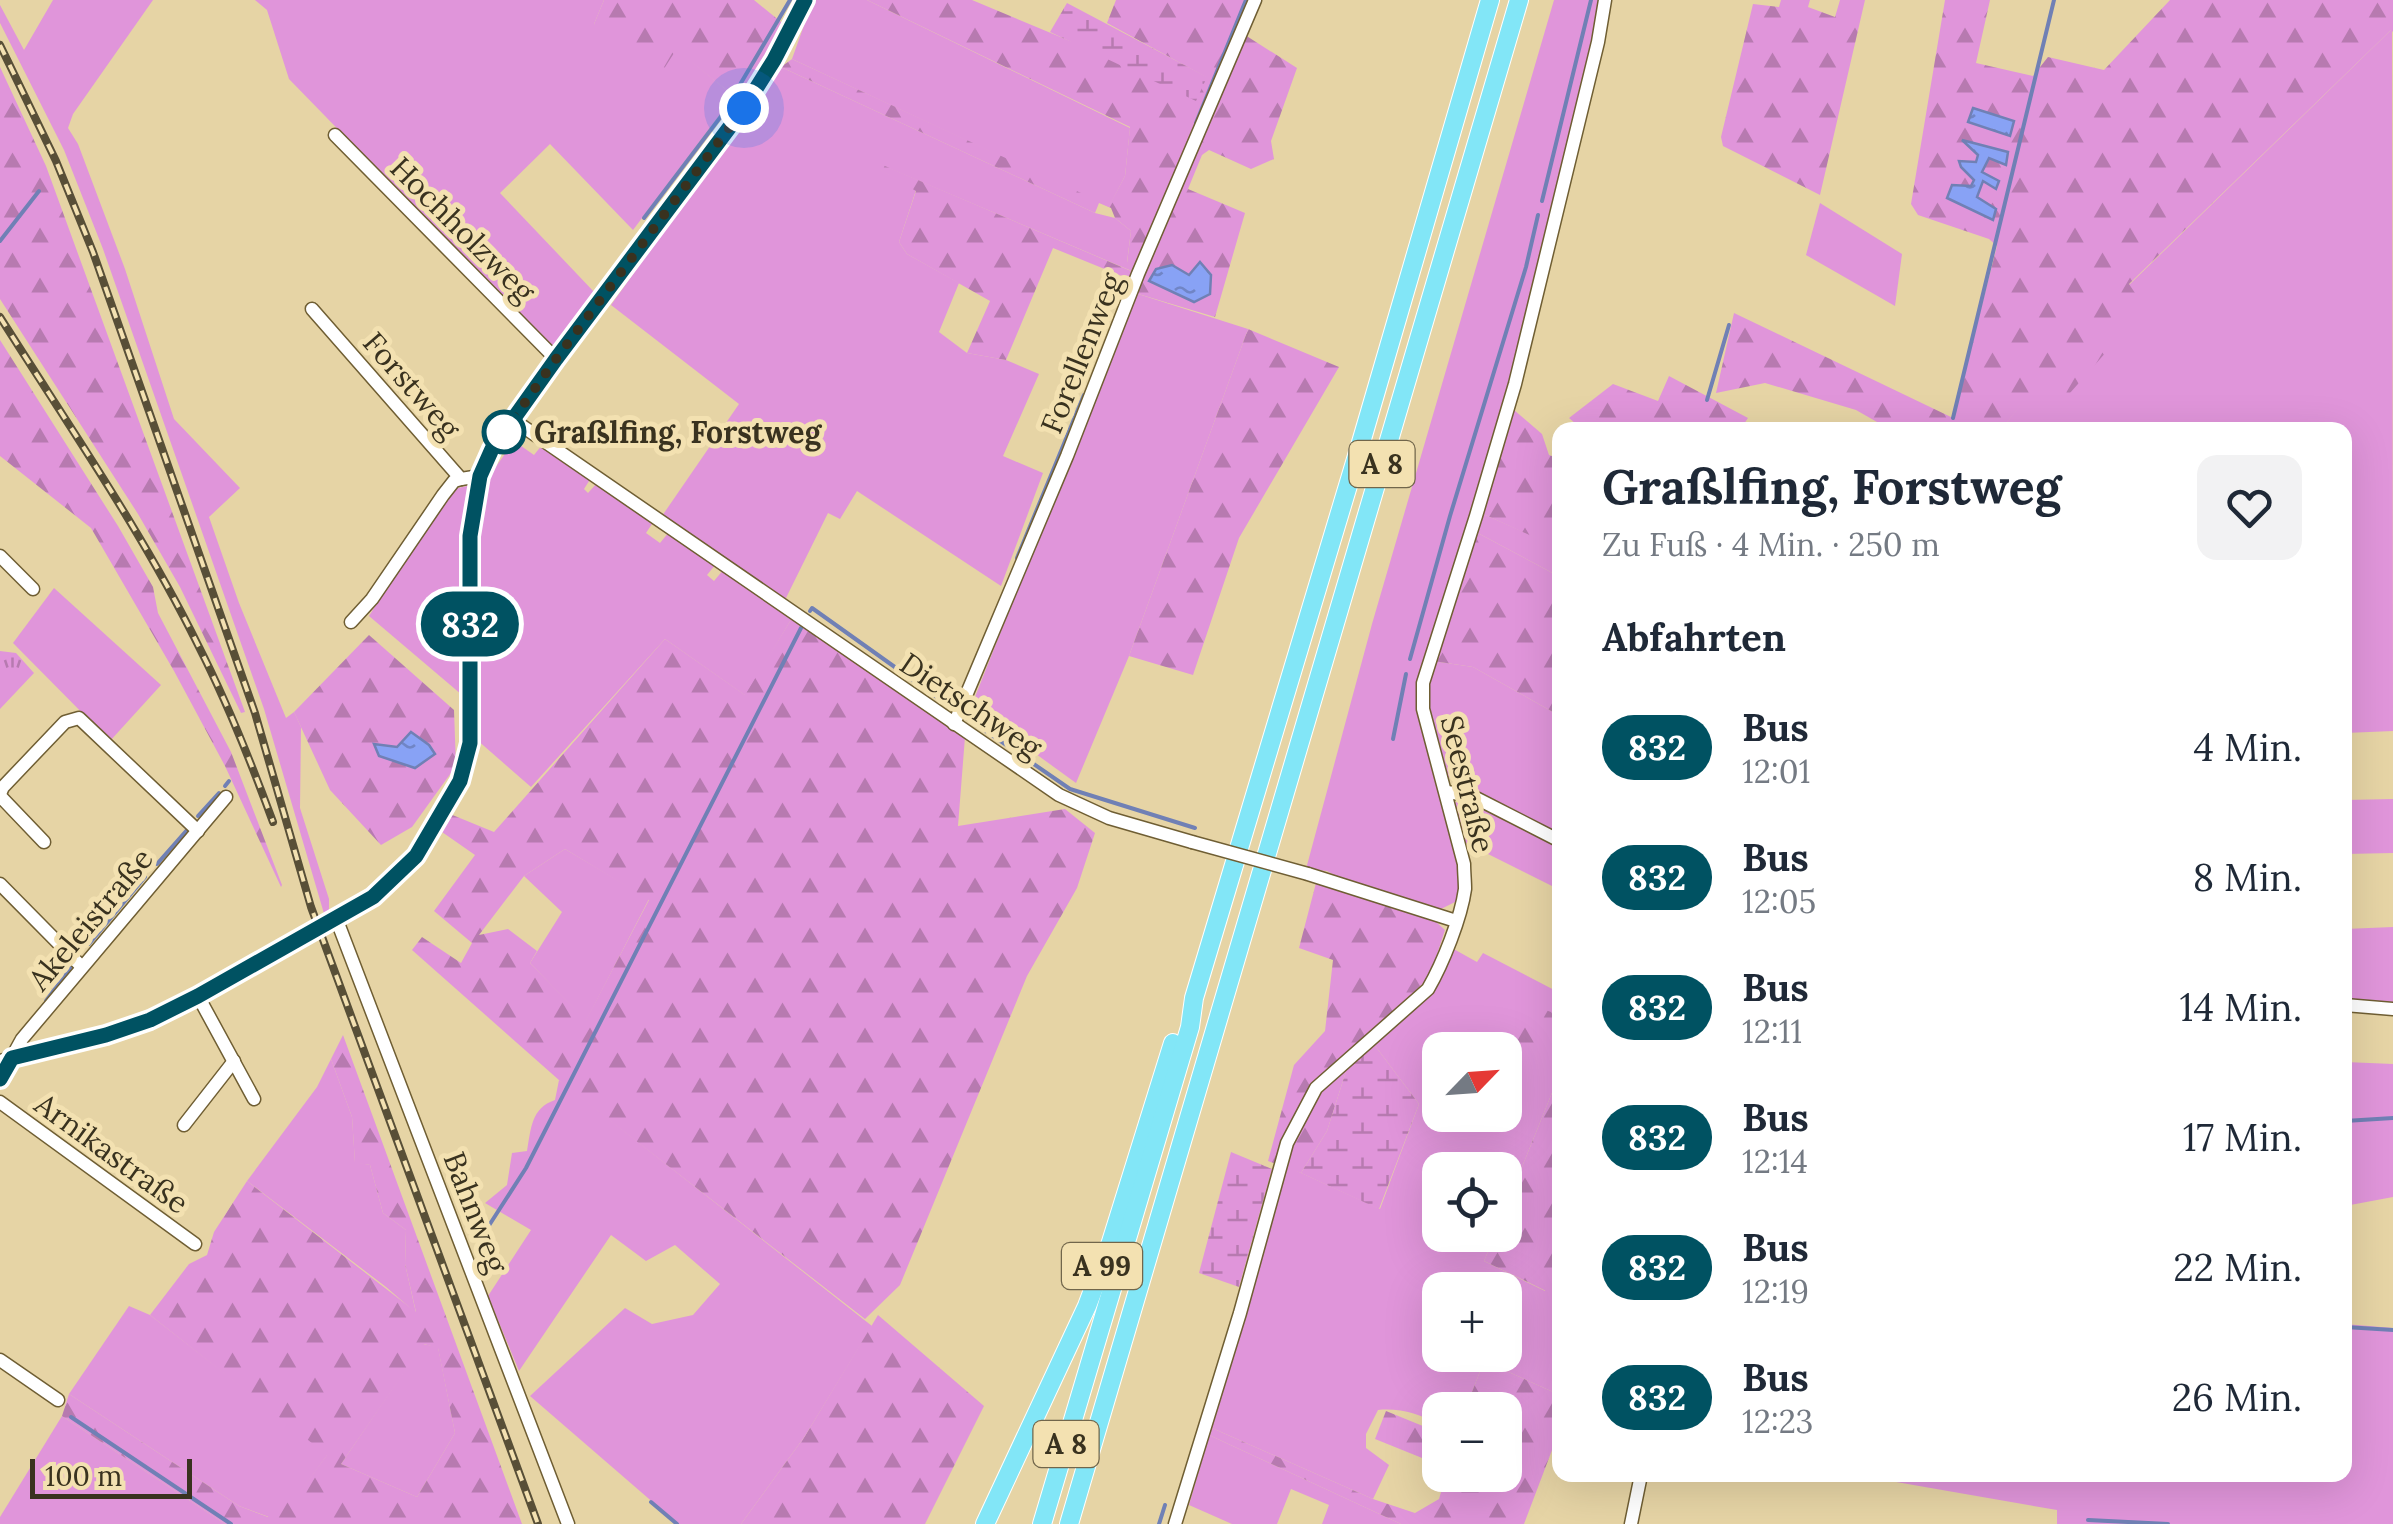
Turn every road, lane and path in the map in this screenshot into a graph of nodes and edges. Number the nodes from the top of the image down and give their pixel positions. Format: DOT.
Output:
graph roads {
  1 [pos="805,0"];
  2 [pos="1256,0"];
  3 [pos="1490,0"];
  4 [pos="1519,0"];
  5 [pos="1605,0"];
  6 [pos="336,134"];
  7 [pos="312,309"];
  8 [pos="556,359"];
  9 [pos="512,419"];
  10 [pos="480,476"];
  11 [pos="461,479"];
  12 [pos="0,556"];
  13 [pos="33,589"];
  14 [pos="352,622"];
  15 [pos="954,724"];
  16 [pos="1447,792"];
  17 [pos="0,795"];
  18 [pos="226,797"];
  19 [pos="198,830"];
  20 [pos="1552,838"];
  21 [pos="44,842"];
  22 [pos="0,884"];
  23 [pos="336,918"];
  24 [pos="1456,922"];
  25 [pos="82,966"];
  26 [pos="198,996"];
  27 [pos="1194,998"];
  28 [pos="2352,1006"];
  29 [pos="2393,1009"];
  30 [pos="6,1060"];
  31 [pos="234,1061"];
  32 [pos="0,1079"];
  33 [pos="254,1099"];
  34 [pos="0,1102"];
  35 [pos="184,1125"];
  36 [pos="196,1244"];
  37 [pos="0,1360"];
  38 [pos="58,1400"];
  39 [pos="1639,1482"];
  40 [pos="568,1524"];
  41 [pos="984,1524"];
  42 [pos="1042,1524"];
  43 [pos="1070,1524"];
  44 [pos="1176,1524"];
  45 [pos="1631,1524"];
  1 -- 8 [label="street"];
  2 -- 15 [label="street, Forellenweg"];
  3 -- 27 [label="highway, A 8"];
  4 -- 43 [label="highway, A 8"];
  5 -- 16 [label="street, Seestraße"];
  6 -- 8 [label="street, Hochholzweg"];
  7 -- 11 [label="street, Forstweg"];
  8 -- 9 [label="street"];
  9 -- 10 [label="street"];
  9 -- 15 [label="street, Dietschweg"];
  10 -- 11 [label="street, Forstweg"];
  10 -- 23 [label="street"];
  11 -- 14 [label="street"];
  12 -- 13 [label="street"];
  15 -- 24 [label="street, Dietschweg, bridge"];
  16 -- 20 [label="street"];
  16 -- 24 [label="street, Seestraße"];
  17 -- 19 [label="street"];
  17 -- 21 [label="street"];
  18 -- 19 [label="street, Akeleistraße"];
  19 -- 25 [label="street, Akeleistraße"];
  22 -- 25 [label="street"];
  23 -- 26 [label="street"];
  23 -- 40 [label="street, Bahnweg"];
  24 -- 44 [label="street, Seestraße"];
  25 -- 30 [label="street, Akeleistraße"];
  26 -- 30 [label="street"];
  26 -- 31 [label="street"];
  27 -- 41 [label="highway, A 99"];
  27 -- 42 [label="highway, A 8"];
  28 -- 29 [label="street"];
  30 -- 32 [label="street, Akeleistraße"];
  31 -- 33 [label="street"];
  31 -- 35 [label="street"];
  34 -- 36 [label="street, Arnikastraße"];
  37 -- 38 [label="street"];
  39 -- 45 [label="street"];
}
